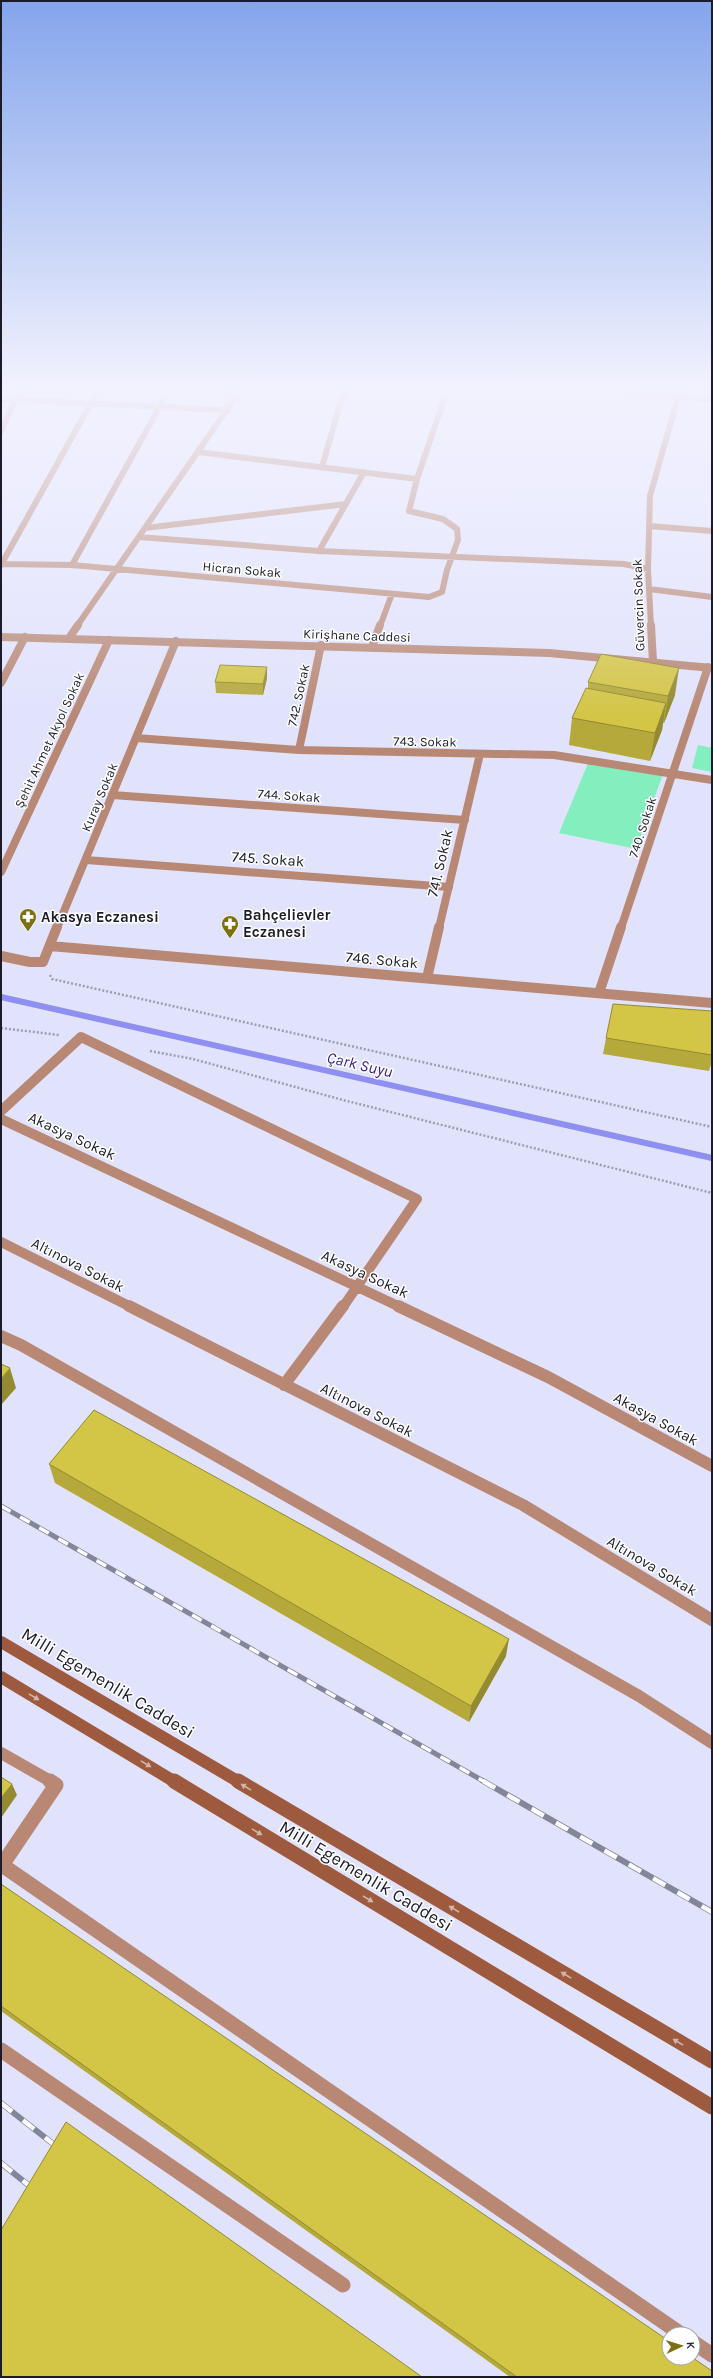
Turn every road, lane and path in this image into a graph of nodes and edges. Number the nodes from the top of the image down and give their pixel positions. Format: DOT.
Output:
graph roads {
  1 [pos="39,496"];
  2 [pos="110,496"];
  3 [pos="167,496"];
  4 [pos="351,496"];
  5 [pos="412,496"];
  6 [pos="650,496"];
  7 [pos="346,504"];
  8 [pos="649,526"];
  9 [pos="145,528"];
  10 [pos="712,531"];
  11 [pos="139,537"];
  12 [pos="319,551"];
  13 [pos="453,558"];
  14 [pos="1,564"];
  15 [pos="72,565"];
  16 [pos="648,568"];
  17 [pos="115,570"];
  18 [pos="649,589"];
  19 [pos="392,594"];
  20 [pos="712,597"];
  21 [pos="1,637"];
  22 [pos="25,637"];
  23 [pos="69,638"];
  24 [pos="110,640"];
  25 [pos="176,641"];
  26 [pos="321,645"];
  27 [pos="372,647"];
  28 [pos="653,662"];
  29 [pos="710,668"];
  30 [pos="1,682"];
  31 [pos="136,738"];
  32 [pos="299,750"];
  33 [pos="480,754"];
  34 [pos="673,773"];
  35 [pos="712,780"];
  36 [pos="112,795"];
  37 [pos="465,820"];
  38 [pos="86,860"];
  39 [pos="1,872"];
  40 [pos="449,887"];
  41 [pos="50,946"];
  42 [pos="1,956"];
  43 [pos="43,962"];
  44 [pos="427,978"];
  45 [pos="599,993"];
  46 [pos="712,1003"];
  47 [pos="1,1028"];
  48 [pos="82,1037"];
  49 [pos="148,1050"];
  50 [pos="1,1111"];
  51 [pos="1,1119"];
  52 [pos="712,1127"];
  53 [pos="712,1193"];
  54 [pos="1,1242"];
  55 [pos="358,1287"];
  56 [pos="1,1336"];
  57 [pos="284,1385"];
  58 [pos="712,1466"];
  59 [pos="712,1620"];
  60 [pos="1,1642"];
  61 [pos="1,1677"];
  62 [pos="712,1743"];
  63 [pos="1,1753"];
  64 [pos="1,2050"];
  65 [pos="712,2061"];
  66 [pos="712,2107"];
  67 [pos="343,2285"];
  68 [pos="669,2326"];
  69 [pos="701,2347"];
  70 [pos="712,2355"];
  1 -- 14 [label="street"];
  2 -- 15 [label="street"];
  3 -- 9 [label="street"];
  4 -- 7 [label="street"];
  5 -- 13 [label="street"];
  6 -- 8 [label="street, Güvercin Sokak"];
  7 -- 9 [label="street"];
  7 -- 12 [label="street"];
  8 -- 10 [label="street"];
  8 -- 16 [label="street, Güvercin Sokak"];
  9 -- 11 [label="street"];
  11 -- 12 [label="street"];
  11 -- 17 [label="street"];
  12 -- 13 [label="street"];
  13 -- 16 [label="street"];
  13 -- 19 [label="street, Hicran Sokak"];
  14 -- 15 [label="street, Hicran Sokak"];
  15 -- 17 [label="street, Hicran Sokak"];
  16 -- 18 [label="street, Güvercin Sokak"];
  17 -- 19 [label="street, Hicran Sokak"];
  17 -- 23 [label="street"];
  18 -- 20 [label="street"];
  18 -- 28 [label="street, Güvercin Sokak"];
  19 -- 27 [label="street"];
  21 -- 22 [label="street, Kirişhane Caddesi"];
  22 -- 23 [label="street, Kirişhane Caddesi"];
  22 -- 30 [label="street"];
  23 -- 24 [label="street, Kirişhane Caddesi"];
  24 -- 25 [label="street, Kirişhane Caddesi"];
  24 -- 39 [label="street, Şehit Ahmet Akyol Sokak"];
  25 -- 26 [label="street, Kirişhane Caddesi"];
  25 -- 31 [label="street, Kuray Sokak"];
  26 -- 27 [label="street, Kirişhane Caddesi"];
  26 -- 32 [label="street, 742. Sokak"];
  27 -- 28 [label="street, Kirişhane Caddesi"];
  28 -- 29 [label="street, Kirişhane Caddesi"];
  29 -- 34 [label="street, 740. Sokak"];
  31 -- 32 [label="street, 743. Sokak"];
  31 -- 36 [label="street, Kuray Sokak"];
  32 -- 33 [label="street, 743. Sokak"];
  33 -- 34 [label="street, 743. Sokak"];
  33 -- 37 [label="street, 741. Sokak"];
  34 -- 35 [label="street, 743. Sokak"];
  34 -- 45 [label="street, 740. Sokak"];
  36 -- 37 [label="street, 744. Sokak"];
  36 -- 38 [label="street, Kuray Sokak"];
  37 -- 40 [label="street, 741. Sokak"];
  38 -- 40 [label="street, 745. Sokak"];
  38 -- 41 [label="street, Kuray Sokak"];
  40 -- 44 [label="street, 741. Sokak"];
  41 -- 43 [label="street, Kuray Sokak"];
  41 -- 44 [label="street, 746. Sokak"];
  42 -- 43 [label="street"];
  43 -- 52 [label="path"];
  44 -- 45 [label="street, 746. Sokak"];
  45 -- 46 [label="street, 746. Sokak"];
  47 -- 48 [label="path"];
  48 -- 50 [label="street"];
  48 -- 55 [label="street"];
  49 -- 53 [label="path"];
  51 -- 55 [label="street, Akasya Sokak"];
  54 -- 57 [label="street, Altınova Sokak"];
  55 -- 57 [label="street"];
  55 -- 58 [label="street, Akasya Sokak"];
  56 -- 62 [label="street"];
  57 -- 59 [label="street, Altınova Sokak"];
  65 -- 60 [label="main road, Milli Egemenlik Caddesi, one-way"];
  61 -- 66 [label="main road, Milli Egemenlik Caddesi, one-way"];
  63 -- 68 [label="street"];
  64 -- 67 [label="street"];
  69 -- 70 [label="street"];
}
